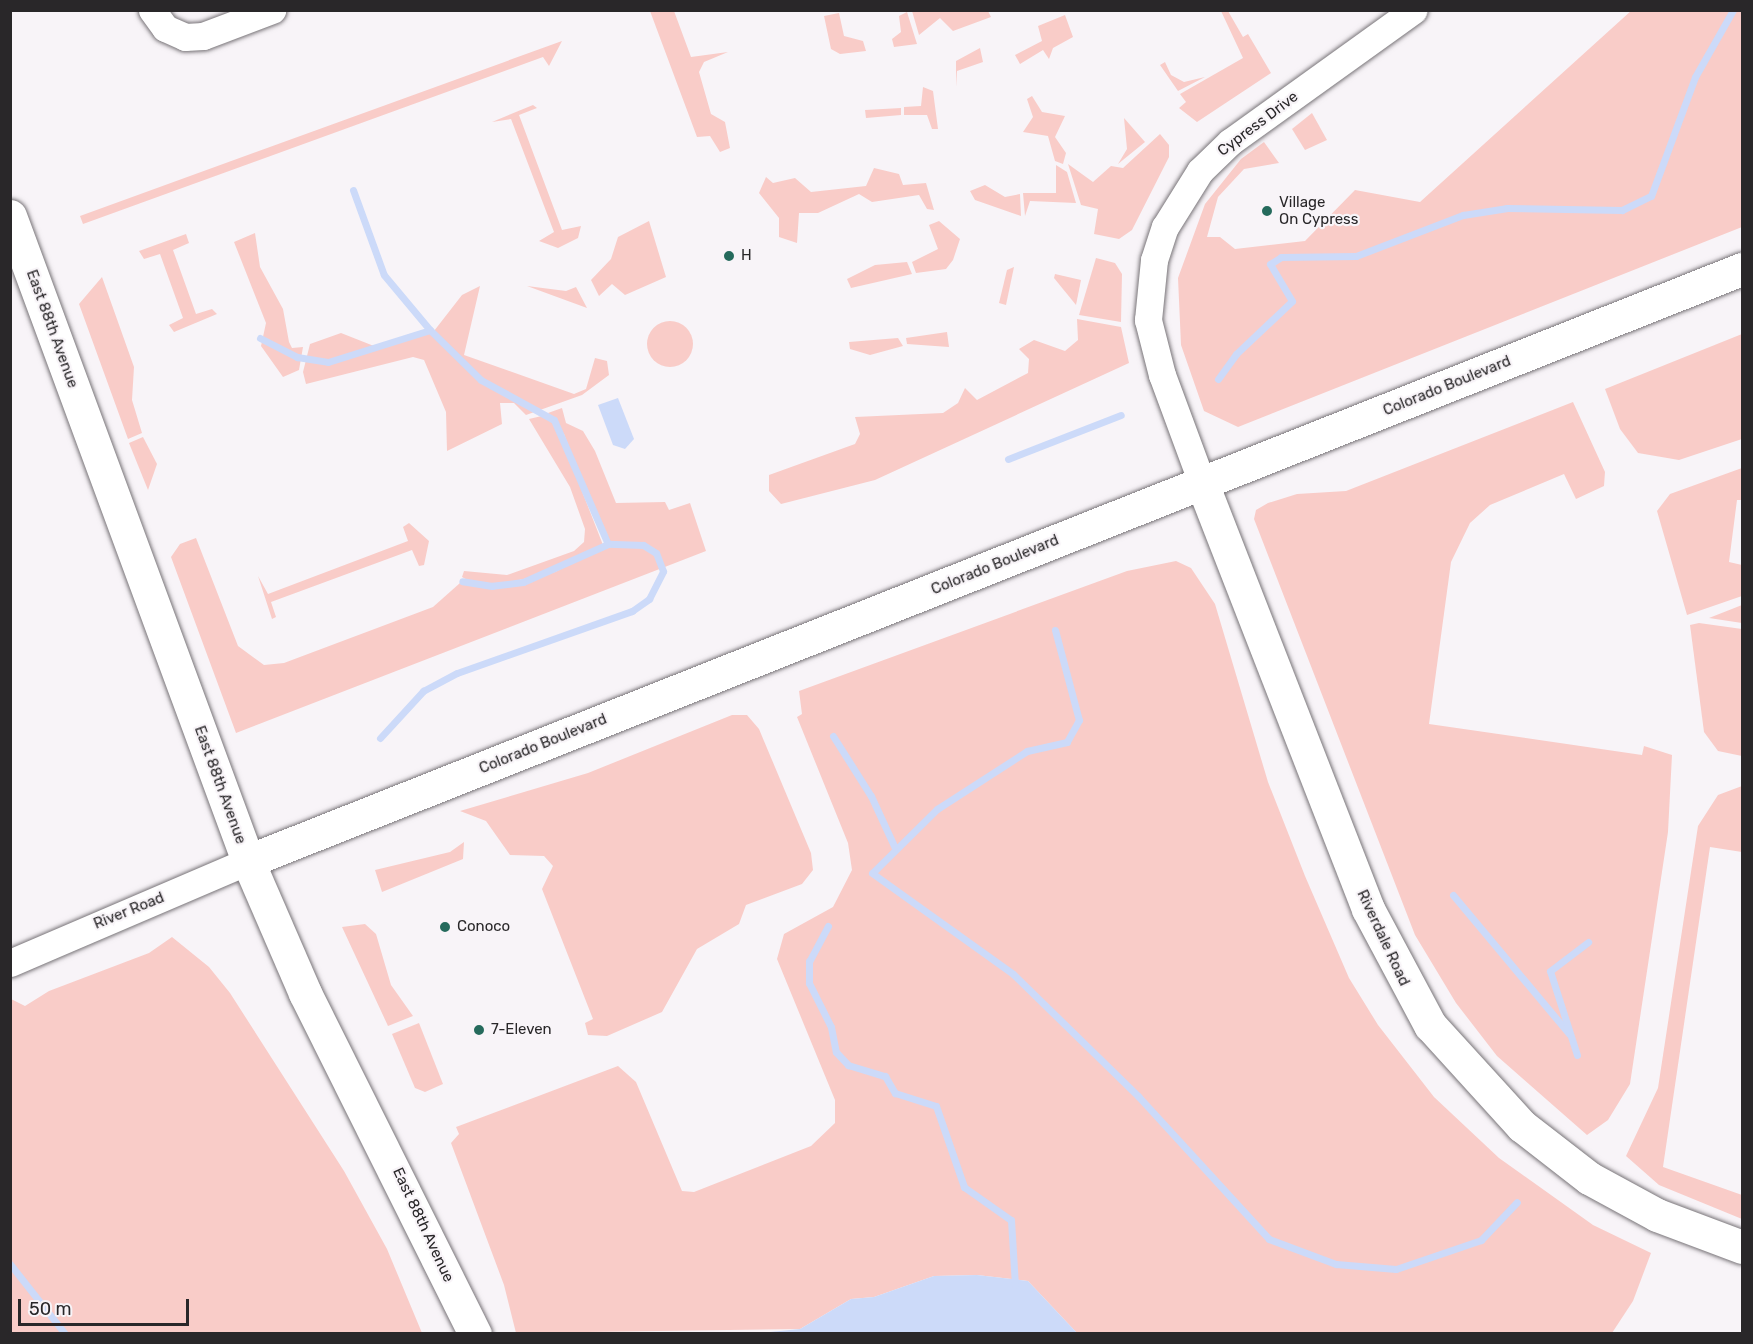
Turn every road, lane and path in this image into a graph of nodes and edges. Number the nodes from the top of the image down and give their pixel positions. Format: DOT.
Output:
graph roads {
  1 [pos="272,10"];
  2 [pos="1414,10"];
  3 [pos="158,19"];
  4 [pos="10,216"];
  5 [pos="1743,269"];
  6 [pos="1202,483"];
  7 [pos="248,861"];
  8 [pos="10,963"];
  9 [pos="1743,1247"];
  10 [pos="475,1334"];
  1 -- 3 [label="street"];
  2 -- 6 [label="street, Cypress Drive"];
  4 -- 7 [label="main road, East 88th Avenue"];
  5 -- 6 [label="main road, Colorado Boulevard"];
  6 -- 7 [label="main road, Colorado Boulevard"];
  6 -- 9 [label="main road, Riverdale Road"];
  7 -- 8 [label="street, River Road"];
  7 -- 10 [label="main road, East 88th Avenue"];
}
